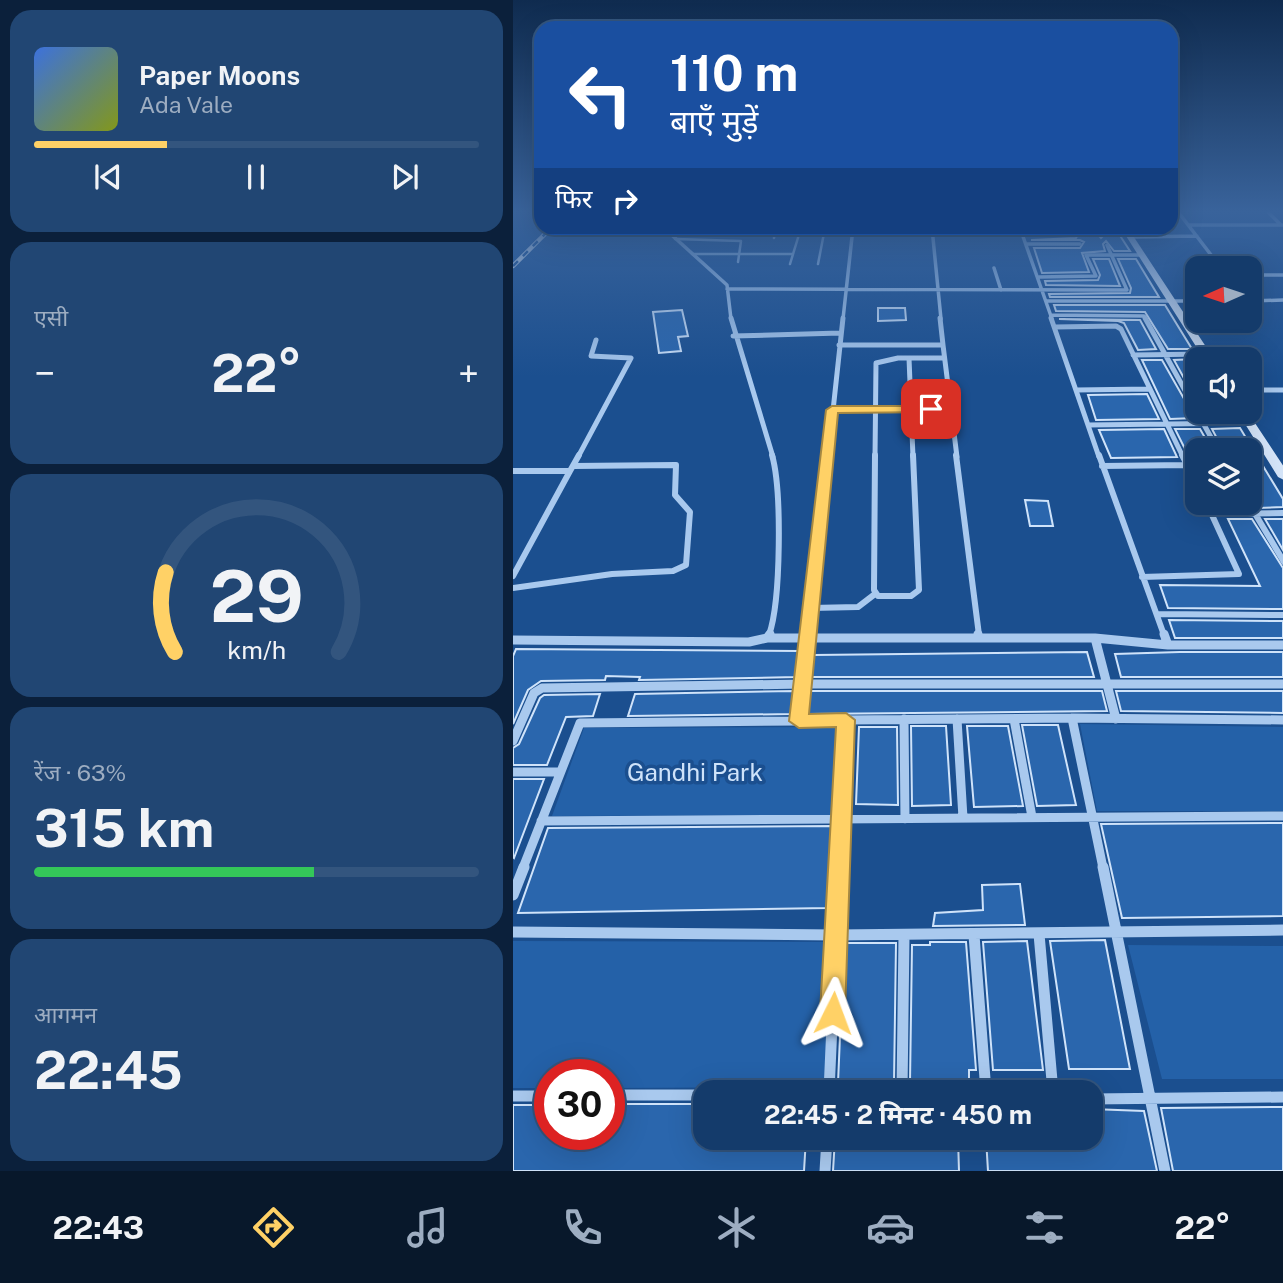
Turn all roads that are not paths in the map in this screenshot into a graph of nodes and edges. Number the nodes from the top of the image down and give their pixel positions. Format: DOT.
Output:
graph roads {
  1 [pos="709,268"];
  2 [pos="848,268"];
  3 [pos="936,268"];
  4 [pos="994,268"];
  5 [pos="1035,268"];
  6 [pos="1092,268"];
  7 [pos="1117,268"];
  8 [pos="1150,268"];
  9 [pos="1262,275"];
  10 [pos="1277,275"];
  11 [pos="1283,275"];
  12 [pos="1039,277"];
  13 [pos="1283,280"];
  14 [pos="727,289"];
  15 [pos="845,290"];
  16 [pos="938,290"];
  17 [pos="1001,290"];
  18 [pos="1043,290"];
  19 [pos="1262,300"];
  20 [pos="1283,300"];
  21 [pos="1047,301"];
  22 [pos="1173,301"];
  23 [pos="1185,301"];
  24 [pos="1051,315"];
  25 [pos="1055,327"];
  26 [pos="840,333"];
  27 [pos="733,336"];
  28 [pos="596,340"];
  29 [pos="839,345"];
  30 [pos="943,345"];
  31 [pos="1202,347"];
  32 [pos="1133,355"];
  33 [pos="1168,355"];
  34 [pos="1185,355"];
  35 [pos="909,358"];
  36 [pos="943,358"];
  37 [pos="1185,388"];
  38 [pos="1150,389"];
  39 [pos="1076,390"];
  40 [pos="1262,390"];
  41 [pos="1283,390"];
  42 [pos="951,409"];
  43 [pos="832,410"];
  44 [pos="874,410"];
  45 [pos="912,410"];
  46 [pos="1168,424"];
  47 [pos="1185,424"];
  48 [pos="1204,424"];
  49 [pos="1250,424"];
  50 [pos="1088,425"];
  51 [pos="1212,438"];
  52 [pos="1185,459"];
  53 [pos="1185,465"];
  54 [pos="1102,466"];
  55 [pos="571,469"];
  56 [pos="513,471"];
  57 [pos="1283,477"];
  58 [pos="1283,513"];
  59 [pos="1262,514"];
  60 [pos="1211,515"];
  61 [pos="1256,515"];
  62 [pos="1283,562"];
  63 [pos="513,576"];
  64 [pos="1142,577"];
  65 [pos="513,587"];
  66 [pos="875,594"];
  67 [pos="811,608"];
  68 [pos="1157,614"];
  69 [pos="1283,615"];
  70 [pos="767,638"];
  71 [pos="979,638"];
  72 [pos="1095,638"];
  73 [pos="513,639"];
  74 [pos="809,639"];
  75 [pos="1169,645"];
  76 [pos="1283,645"];
  77 [pos="803,684"];
  78 [pos="1107,684"];
  79 [pos="1283,684"];
  80 [pos="1072,718"];
  81 [pos="904,719"];
  82 [pos="957,719"];
  83 [pos="1014,719"];
  84 [pos="1116,719"];
  85 [pos="846,720"];
  86 [pos="1283,720"];
  87 [pos="799,721"];
  88 [pos="513,740"];
  89 [pos="513,772"];
  90 [pos="560,772"];
  91 [pos="1091,816"];
  92 [pos="1283,816"];
  93 [pos="1032,817"];
  94 [pos="963,818"];
  95 [pos="905,819"];
  96 [pos="842,820"];
  97 [pos="541,821"];
  98 [pos="513,895"];
  99 [pos="1283,930"];
  100 [pos="513,932"];
  101 [pos="1117,933"];
  102 [pos="1039,934"];
  103 [pos="836,935"];
  104 [pos="904,935"];
  105 [pos="974,935"];
  106 [pos="830,1080"];
  107 [pos="902,1080"];
  108 [pos="986,1080"];
  109 [pos="1052,1080"];
  110 [pos="625,1095"];
  111 [pos="693,1095"];
  112 [pos="513,1096"];
  113 [pos="534,1096"];
  114 [pos="1283,1097"];
  115 [pos="1103,1099"];
  116 [pos="1149,1099"];
  117 [pos="826,1150"];
  118 [pos="825,1171"];
  119 [pos="1165,1171"];
  1 -- 14 [label="street"];
  2 -- 15 [label="street"];
  3 -- 16 [label="street"];
  4 -- 17 [label="street"];
  5 -- 12 [label="street"];
  6 -- 12 [label="street"];
  7 -- 18 [label="street"];
  8 -- 22 [label="street"];
  9 -- 10 [label="street"];
  10 -- 11 [label="street"];
  10 -- 13 [label="street"];
  12 -- 18 [label="street"];
  14 -- 15 [label="street"];
  14 -- 27 [label="street"];
  15 -- 16 [label="street"];
  15 -- 26 [label="street"];
  16 -- 17 [label="street"];
  16 -- 30 [label="street"];
  17 -- 18 [label="street"];
  18 -- 21 [label="street"];
  19 -- 20 [label="street"];
  21 -- 22 [label="street"];
  21 -- 24 [label="street"];
  22 -- 23 [label="street"];
  22 -- 31 [label="street"];
  24 -- 25 [label="street"];
  24 -- 33 [label="street"];
  25 -- 32 [label="street"];
  25 -- 39 [label="street"];
  26 -- 27 [label="street"];
  26 -- 29 [label="street"];
  27 -- 70 [label="street"];
  28 -- 55 [label="street"];
  29 -- 30 [label="street"];
  29 -- 43 [label="street"];
  30 -- 36 [label="street"];
  32 -- 33 [label="street"];
  32 -- 38 [label="street"];
  33 -- 34 [label="street"];
  33 -- 37 [label="street"];
  35 -- 36 [label="street"];
  35 -- 44 [label="street"];
  35 -- 45 [label="street"];
  36 -- 42 [label="street"];
  38 -- 39 [label="street"];
  38 -- 46 [label="street"];
  39 -- 50 [label="street"];
  40 -- 41 [label="street"];
  42 -- 45 [label="street"];
  42 -- 71 [label="street"];
  43 -- 44 [label="street"];
  43 -- 67 [label="street"];
  44 -- 45 [label="street"];
  44 -- 66 [label="street"];
  45 -- 66 [label="street"];
  46 -- 47 [label="street"];
  46 -- 50 [label="street"];
  46 -- 52 [label="street"];
  48 -- 51 [label="street"];
  49 -- 57 [label="street"];
  50 -- 54 [label="street"];
  53 -- 54 [label="street"];
  54 -- 64 [label="street"];
  55 -- 56 [label="street"];
  55 -- 63 [label="street"];
  55 -- 65 [label="street"];
  58 -- 59 [label="street"];
  60 -- 64 [label="street"];
  61 -- 62 [label="street"];
  64 -- 68 [label="street"];
  66 -- 67 [label="street"];
  67 -- 74 [label="street"];
  68 -- 69 [label="street"];
  68 -- 75 [label="street"];
  70 -- 73 [label="street"];
  70 -- 74 [label="street"];
  71 -- 72 [label="street"];
  71 -- 74 [label="street"];
  72 -- 75 [label="street"];
  72 -- 78 [label="street"];
  74 -- 77 [label="street"];
  75 -- 76 [label="street"];
  77 -- 78 [label="street"];
  77 -- 87 [label="street"];
  77 -- 88 [label="street"];
  78 -- 79 [label="street"];
  78 -- 84 [label="street"];
  80 -- 83 [label="street"];
  80 -- 84 [label="street"];
  80 -- 91 [label="street"];
  81 -- 82 [label="street"];
  81 -- 85 [label="street"];
  81 -- 95 [label="street"];
  82 -- 83 [label="street"];
  82 -- 94 [label="street"];
  83 -- 93 [label="street"];
  84 -- 86 [label="street"];
  85 -- 87 [label="street"];
  85 -- 96 [label="street"];
  87 -- 90 [label="street"];
  89 -- 90 [label="street"];
  90 -- 97 [label="street"];
  91 -- 92 [label="street"];
  91 -- 93 [label="street"];
  91 -- 101 [label="street"];
  93 -- 94 [label="street"];
  94 -- 95 [label="street"];
  95 -- 96 [label="street"];
  96 -- 97 [label="street"];
  96 -- 103 [label="street"];
  97 -- 98 [label="street"];
  99 -- 101 [label="street"];
  100 -- 103 [label="street"];
  101 -- 102 [label="street"];
  101 -- 116 [label="street"];
  102 -- 105 [label="street"];
  102 -- 109 [label="street"];
  103 -- 104 [label="street"];
  103 -- 106 [label="street"];
  104 -- 105 [label="street"];
  104 -- 107 [label="street"];
  105 -- 108 [label="street"];
  110 -- 111 [label="street"];
  112 -- 113 [label="street"];
  114 -- 116 [label="street"];
  115 -- 116 [label="street"];
  116 -- 119 [label="street"];
  117 -- 118 [label="street"];
}
